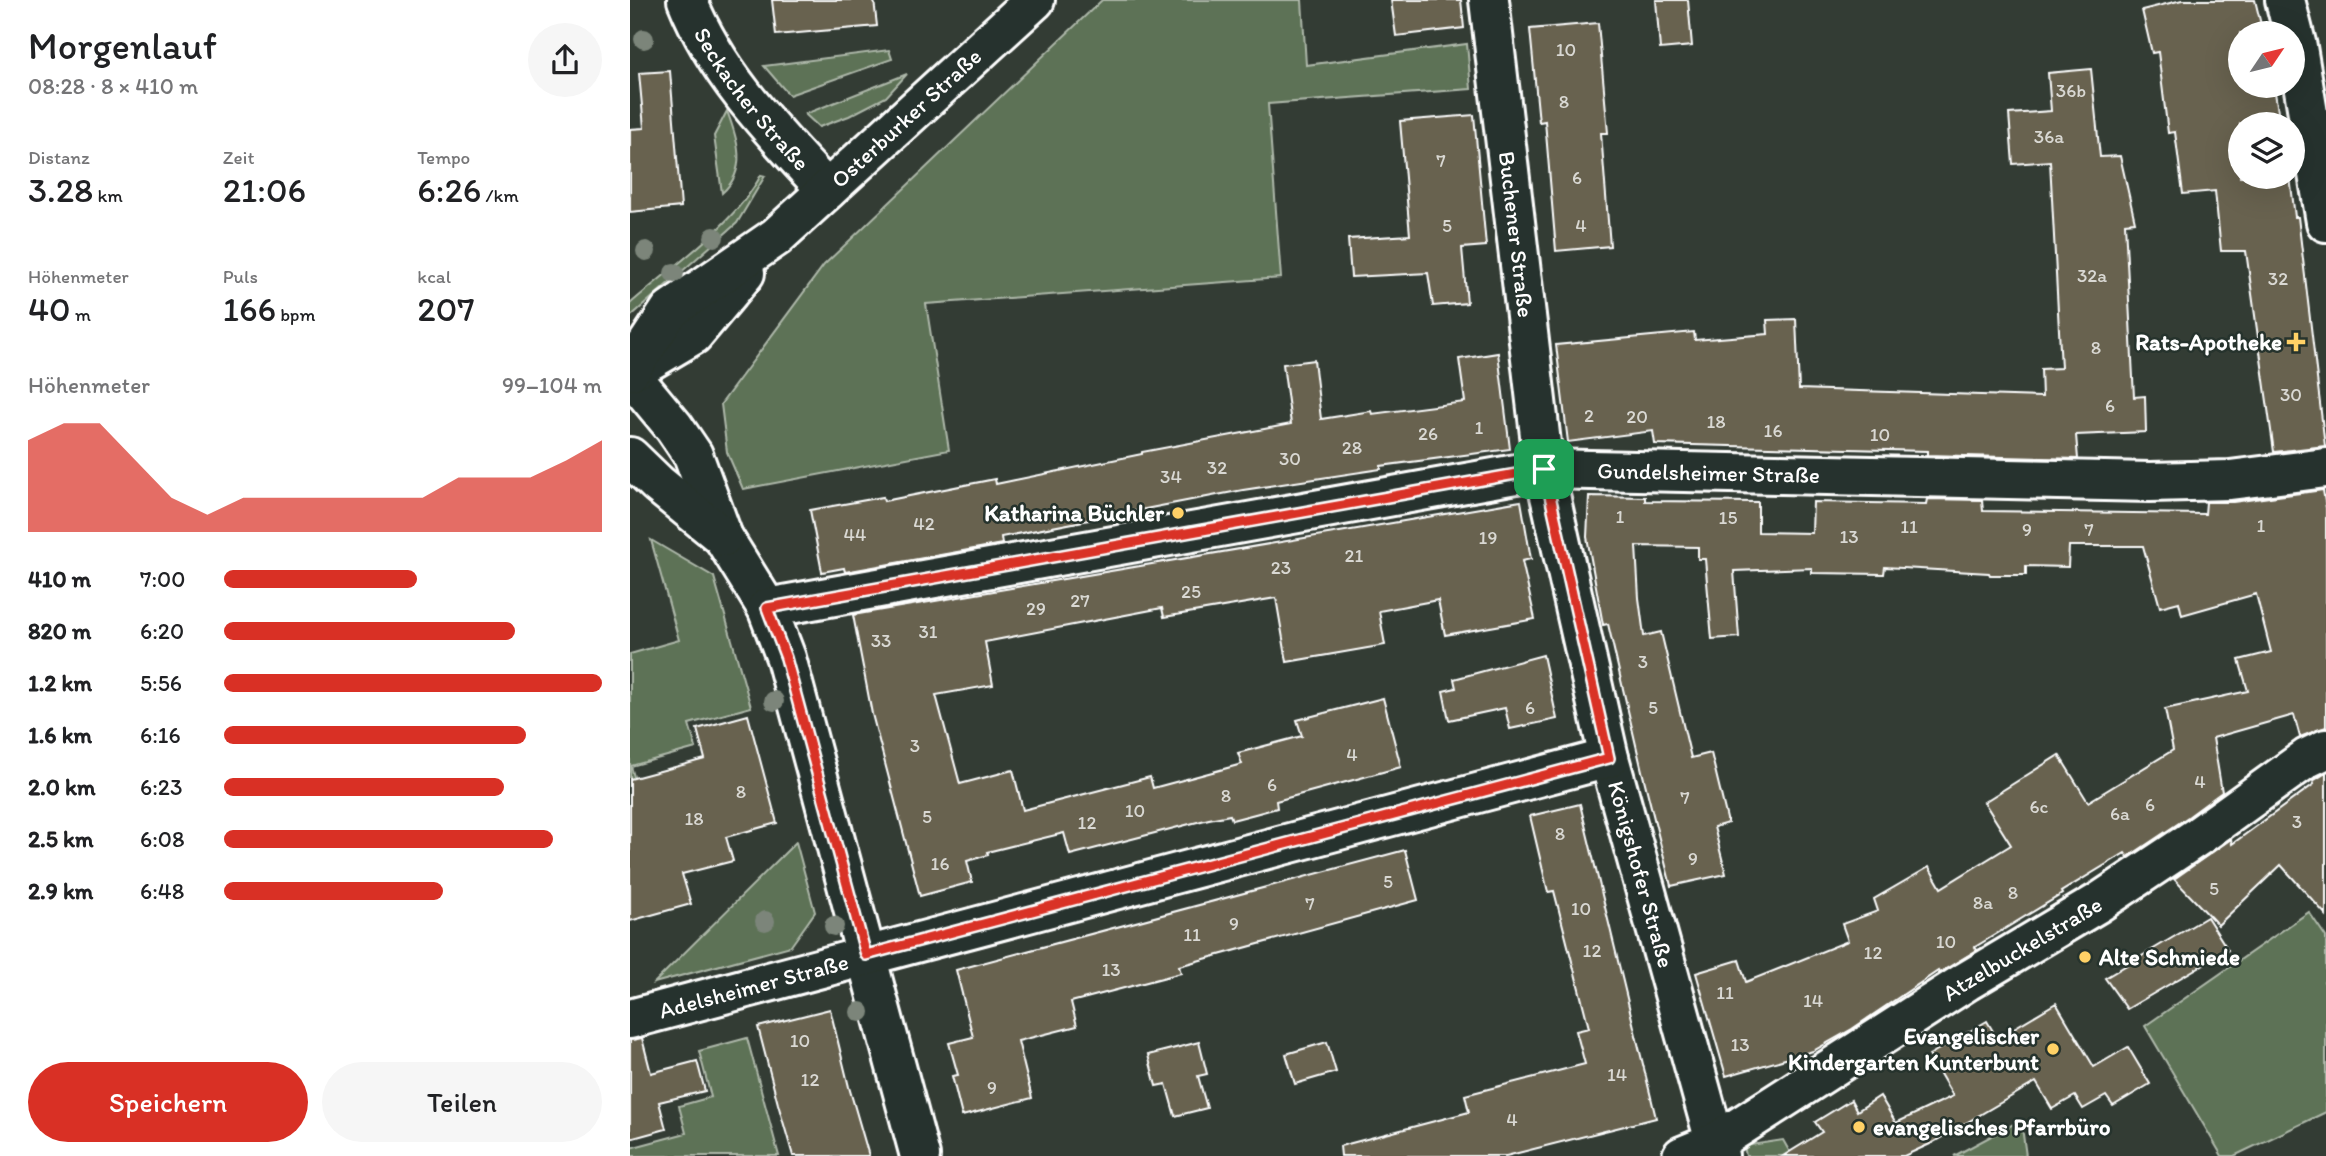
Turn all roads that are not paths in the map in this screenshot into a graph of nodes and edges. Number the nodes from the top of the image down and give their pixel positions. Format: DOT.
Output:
graph roads {
  1 [pos="687,0"];
  2 [pos="1035,0"];
  3 [pos="1489,0"];
  4 [pos="2285,0"];
  5 [pos="827,190"];
  6 [pos="2326,222"];
  7 [pos="630,372"];
  8 [pos="630,457"];
  9 [pos="2326,468"];
  10 [pos="1544,469"];
  11 [pos="723,537"];
  12 [pos="767,608"];
  13 [pos="2326,749"];
  14 [pos="1609,758"];
  15 [pos="866,955"];
  16 [pos="630,1019"];
  17 [pos="1706,1152"];
  18 [pos="920,1156"];
  1 -- 5 [label="street, Seckacher Straße"];
  2 -- 5 [label="street, Osterburker Straße"];
  3 -- 10 [label="street, Buchener Straße"];
  4 -- 6 [label="street"];
  5 -- 7 [label="street, Osterburker Straße"];
  7 -- 11 [label="street"];
  8 -- 11 [label="street"];
  9 -- 10 [label="street, Gundelsheimer Straße"];
  10 -- 12 [label="street, Gundelsheimer Straße"];
  10 -- 14 [label="street, Königshofer Straße"];
  11 -- 12 [label="street"];
  12 -- 15 [label="street"];
  13 -- 17 [label="street, Atzelbuckelstraße"];
  14 -- 15 [label="street, Adelsheimer Straße"];
  14 -- 17 [label="street, Königshofer Straße"];
  15 -- 16 [label="street, Adelsheimer Straße"];
  15 -- 18 [label="street"];
}
